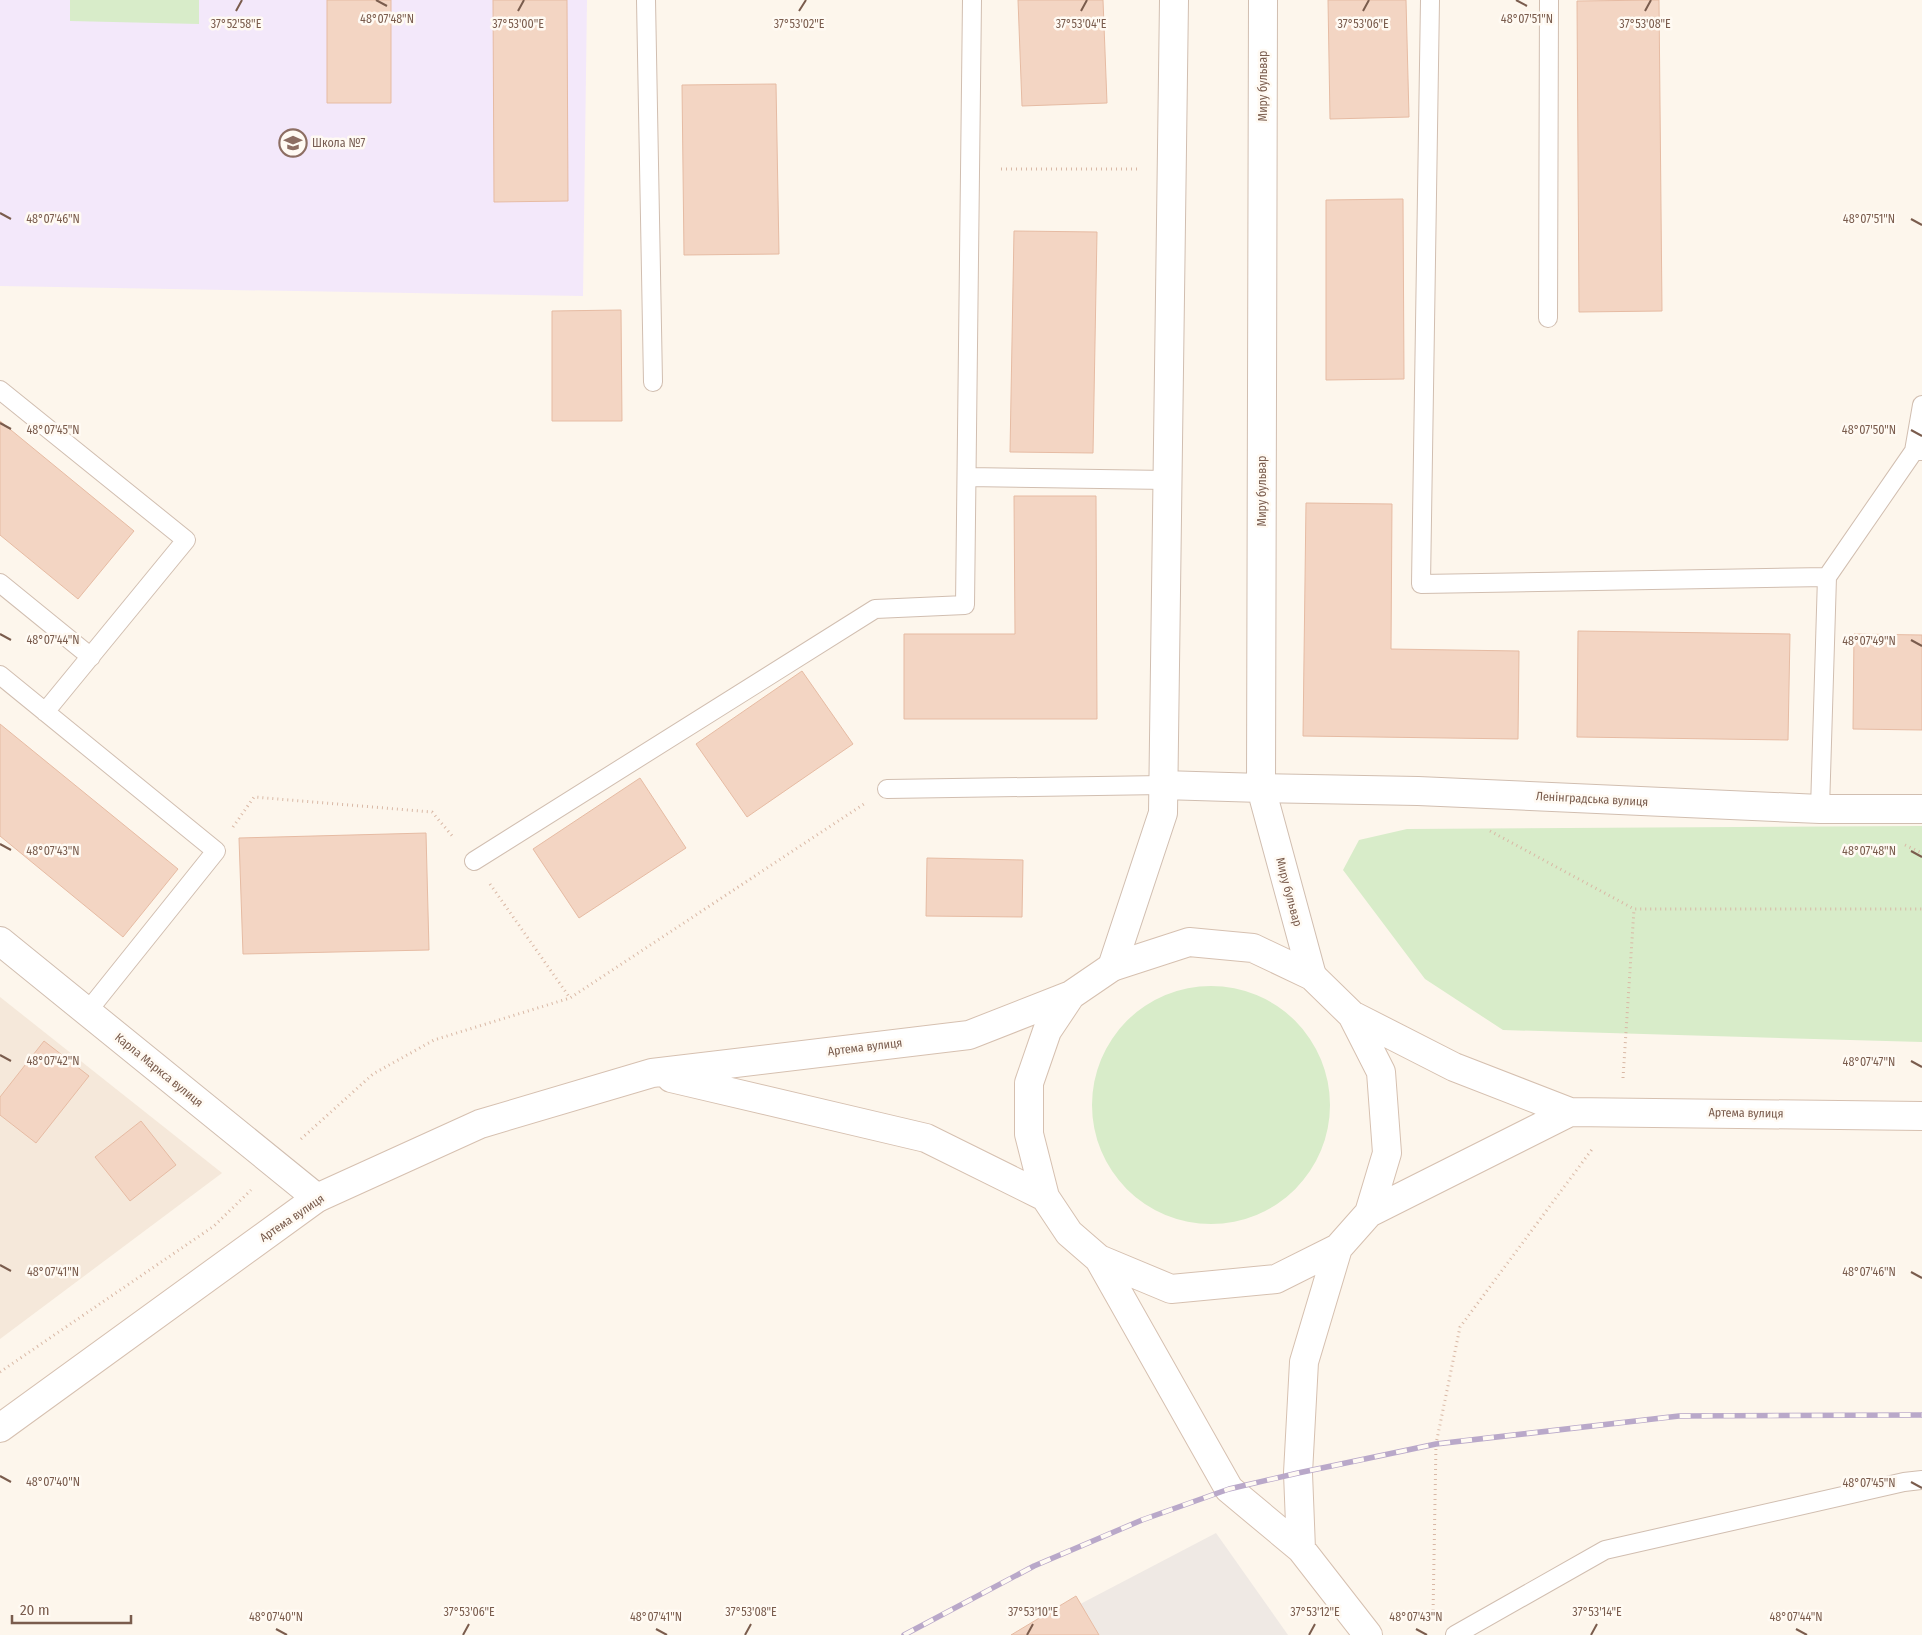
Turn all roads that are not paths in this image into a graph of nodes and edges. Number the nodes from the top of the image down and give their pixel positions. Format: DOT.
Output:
graph roads {
  1 [pos="646,0"];
  2 [pos="972,0"];
  3 [pos="1174,0"];
  4 [pos="1263,0"];
  5 [pos="1430,0"];
  6 [pos="1549,0"];
  7 [pos="1548,318"];
  8 [pos="653,382"];
  9 [pos="0,390"];
  10 [pos="1922,405"];
  11 [pos="1918,451"];
  12 [pos="967,476"];
  13 [pos="1167,480"];
  14 [pos="1827,577"];
  15 [pos="0,583"];
  16 [pos="91,657"];
  17 [pos="0,675"];
  18 [pos="45,712"];
  19 [pos="1163,785"];
  20 [pos="1262,788"];
  21 [pos="887,789"];
  22 [pos="1820,808"];
  23 [pos="1922,809"];
  24 [pos="474,860"];
  25 [pos="0,941"];
  26 [pos="1112,966"];
  27 [pos="1312,976"];
  28 [pos="1071,995"];
  29 [pos="87,1012"];
  30 [pos="1352,1015"];
  31 [pos="652,1073"];
  32 [pos="1570,1112"];
  33 [pos="1922,1116"];
  34 [pos="1045,1197"];
  35 [pos="317,1198"];
  36 [pos="1369,1213"];
  37 [pos="1338,1248"];
  38 [pos="1099,1259"];
  39 [pos="0,1428"];
  40 [pos="1922,1480"];
  41 [pos="1301,1549"];
  42 [pos="1368,1635"];
  43 [pos="1455,1635"];
  1 -- 8 [label="lane"];
  2 -- 12 [label="lane"];
  3 -- 13 [label="main road"];
  4 -- 20 [label="main road, Миру бульвар"];
  5 -- 14 [label="lane"];
  6 -- 7 [label="lane"];
  9 -- 16 [label="lane"];
  10 -- 11 [label="lane"];
  11 -- 14 [label="lane"];
  12 -- 13 [label="lane"];
  12 -- 24 [label="lane"];
  13 -- 19 [label="main road"];
  14 -- 22 [label="lane"];
  15 -- 16 [label="lane"];
  16 -- 18 [label="lane"];
  17 -- 18 [label="lane"];
  18 -- 29 [label="lane"];
  19 -- 20 [label="main road, Ленінградська вулиця"];
  19 -- 21 [label="lane"];
  19 -- 26 [label="main road"];
  20 -- 22 [label="main road, Ленінградська вулиця"];
  20 -- 27 [label="main road, Миру бульвар"];
  22 -- 23 [label="main road, Ленінградська вулиця"];
  25 -- 29 [label="main road, Карла Маркса вулиця"];
  26 -- 27 [label="main road"];
  26 -- 28 [label="main road"];
  27 -- 30 [label="main road"];
  28 -- 31 [label="main road, Артема вулиця"];
  28 -- 34 [label="main road"];
  29 -- 35 [label="main road, Карла Маркса вулиця"];
  30 -- 32 [label="main road"];
  30 -- 36 [label="main road"];
  31 -- 34 [label="main road, Артема вулиця"];
  31 -- 35 [label="main road, Артема вулиця"];
  32 -- 33 [label="main road, Артема вулиця"];
  32 -- 36 [label="main road"];
  34 -- 38 [label="main road"];
  35 -- 39 [label="main road, Артема вулиця"];
  36 -- 37 [label="main road"];
  37 -- 38 [label="main road"];
  37 -- 41 [label="main road"];
  38 -- 41 [label="main road"];
  40 -- 43 [label="lane"];
  41 -- 42 [label="main road"];
}
